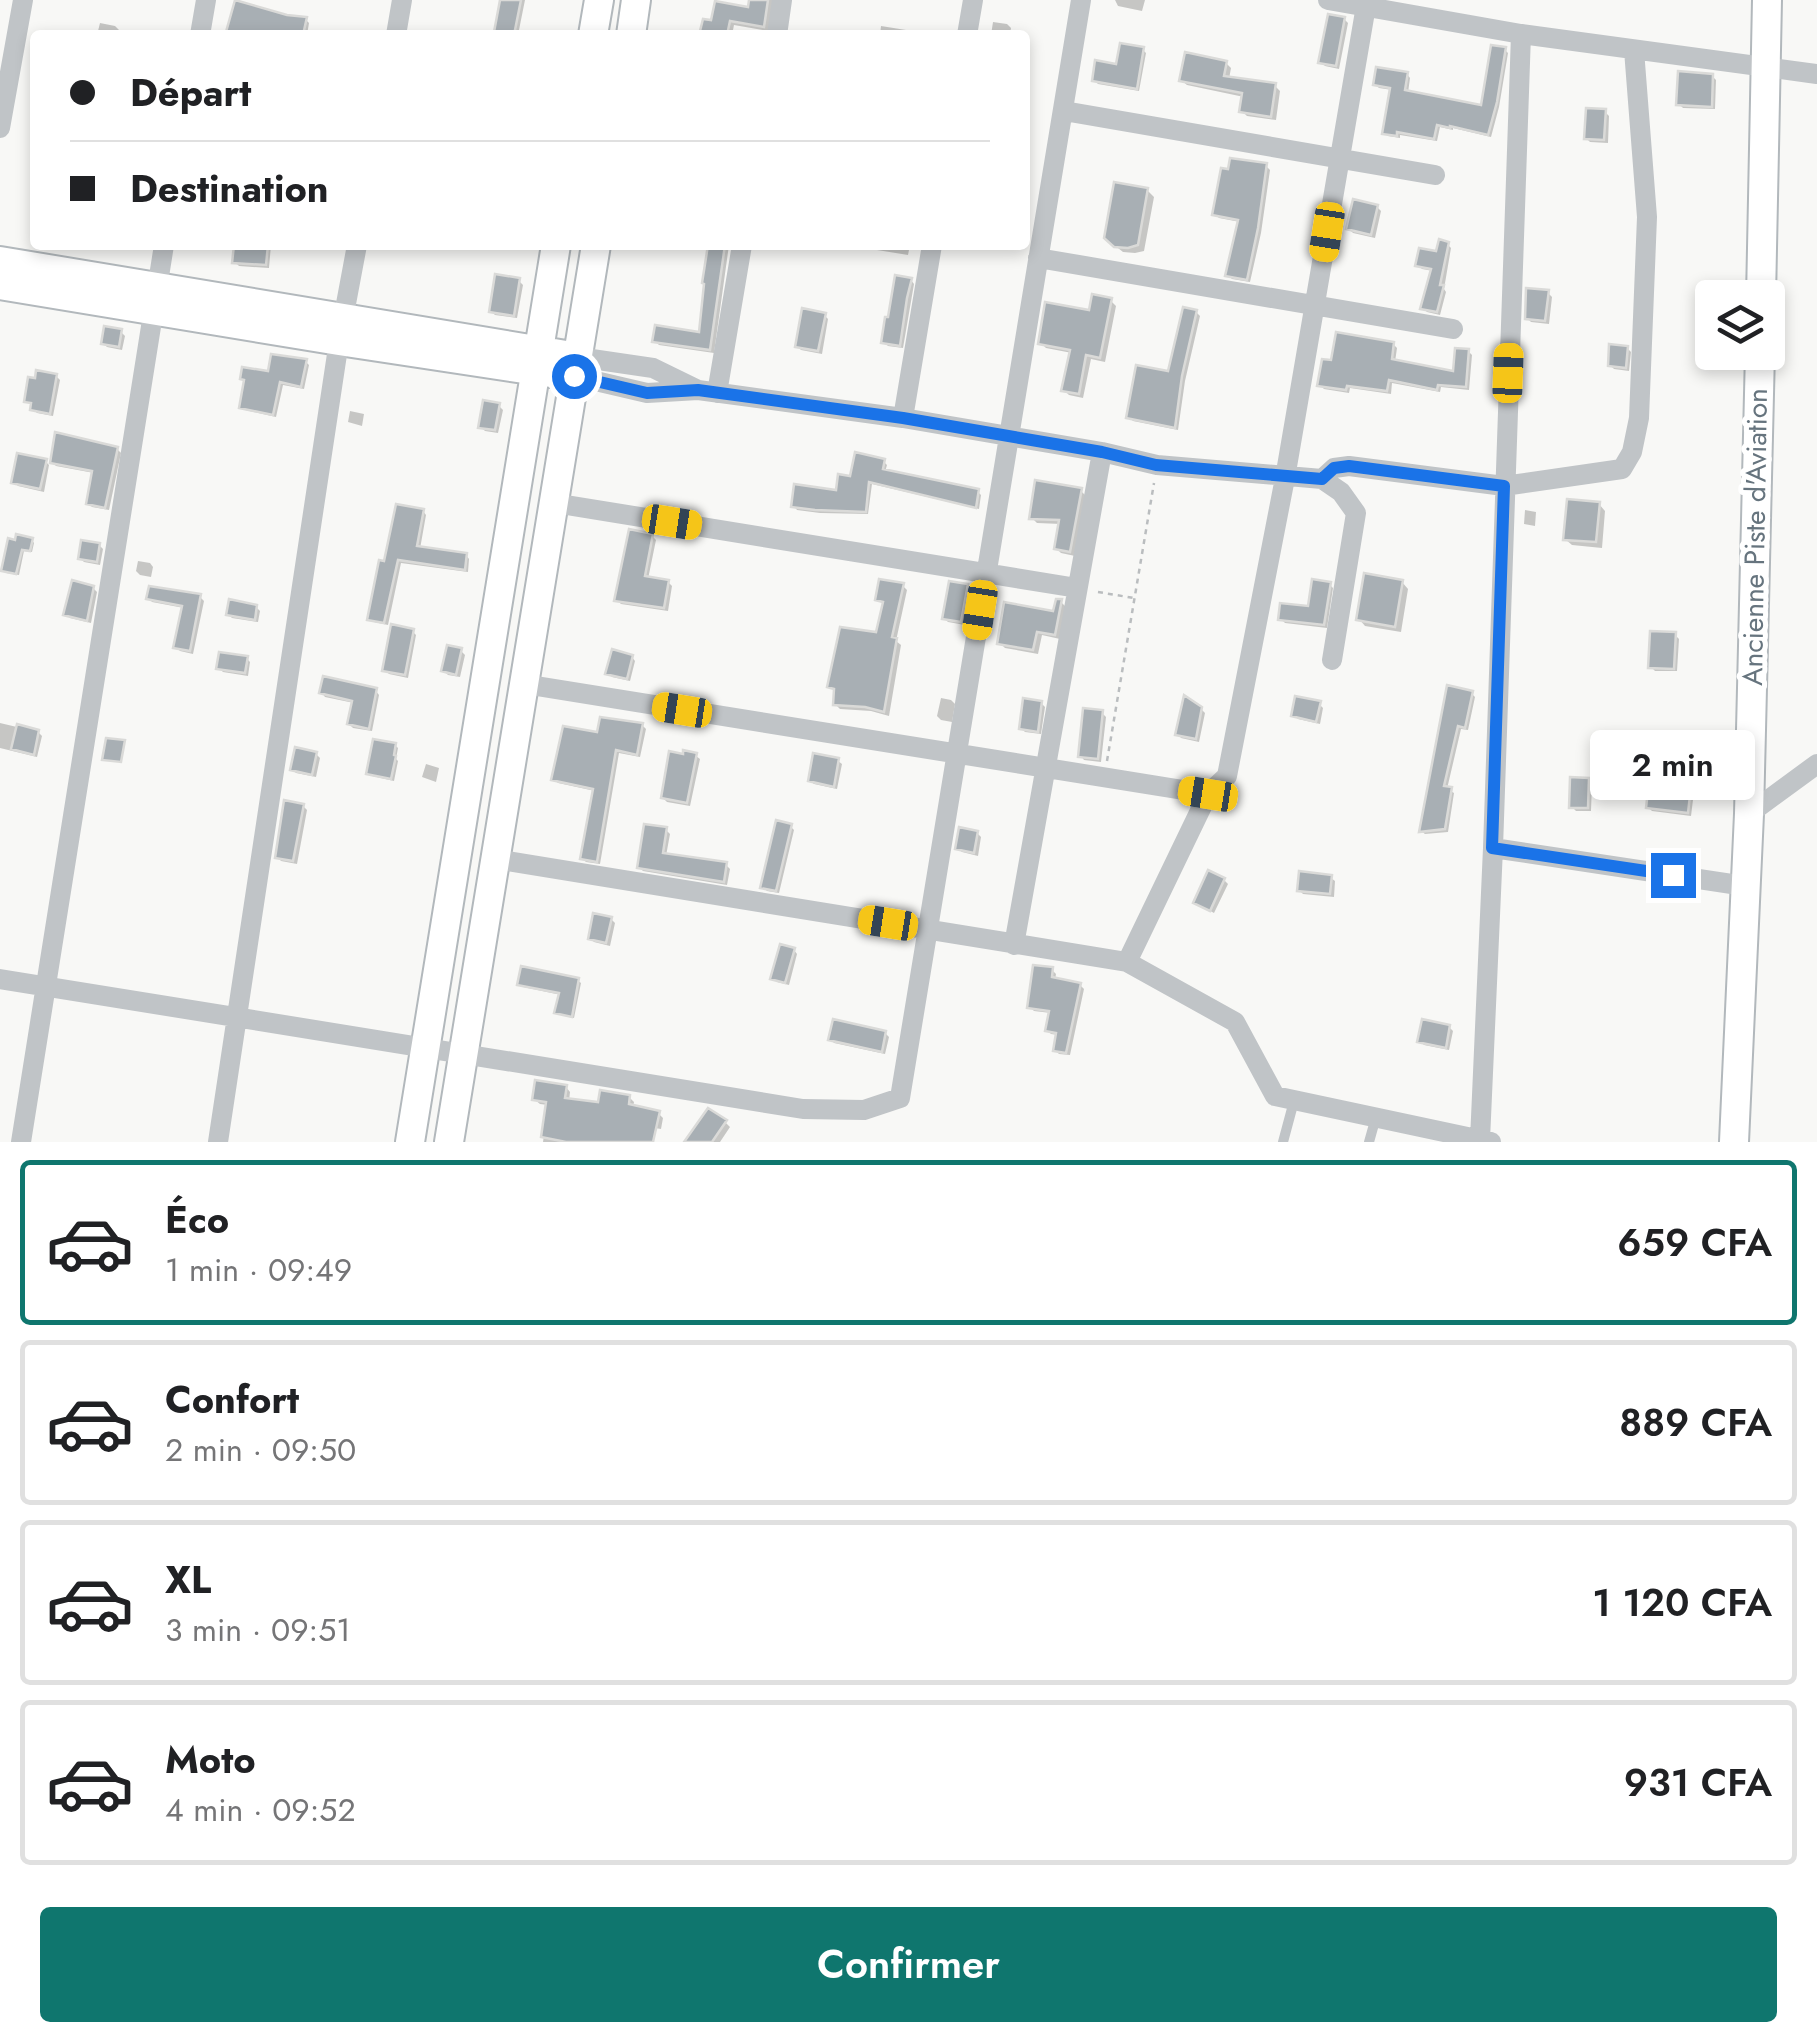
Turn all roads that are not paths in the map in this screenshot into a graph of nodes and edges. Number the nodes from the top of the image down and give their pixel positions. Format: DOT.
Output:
graph roads {
  1 [pos="23,0"];
  2 [pos="206,0"];
  3 [pos="402,0"];
  4 [pos="599,0"];
  5 [pos="636,0"];
  6 [pos="782,0"];
  7 [pos="972,0"];
  8 [pos="1081,0"];
  9 [pos="1328,0"];
  10 [pos="1766,2"];
  11 [pos="1366,4"];
  12 [pos="201,30"];
  13 [pos="397,30"];
  14 [pos="593,30"];
  15 [pos="631,30"];
  16 [pos="778,30"];
  17 [pos="968,30"];
  18 [pos="1521,34"];
  19 [pos="1634,50"];
  20 [pos="1766,68"];
  21 [pos="1817,74"];
  22 [pos="1064,111"];
  23 [pos="0,128"];
  24 [pos="1339,158"];
  25 [pos="1436,175"];
  26 [pos="163,250"];
  27 [pos="356,250"];
  28 [pos="555,250"];
  29 [pos="595,250"];
  30 [pos="741,250"];
  31 [pos="931,250"];
  32 [pos="1038,258"];
  33 [pos="0,261"];
  34 [pos="1761,280"];
  35 [pos="0,284"];
  36 [pos="155,298"];
  37 [pos="1315,306"];
  38 [pos="341,330"];
  39 [pos="1453,330"];
  40 [pos="536,360"];
  41 [pos="576,366"];
  42 [pos="1760,370"];
  43 [pos="708,391"];
  44 [pos="903,418"];
  45 [pos="1008,436"];
  46 [pos="1102,452"];
  47 [pos="1285,478"];
  48 [pos="1322,479"];
  49 [pos="1504,486"];
  50 [pos="554,503"];
  51 [pos="986,574"];
  52 [pos="1077,588"];
  53 [pos="1332,660"];
  54 [pos="524,684"];
  55 [pos="956,754"];
  56 [pos="1817,764"];
  57 [pos="1045,769"];
  58 [pos="1208,794"];
  59 [pos="1749,814"];
  60 [pos="1492,848"];
  61 [pos="496,859"];
  62 [pos="1745,886"];
  63 [pos="928,930"];
  64 [pos="1014,945"];
  65 [pos="1127,962"];
  66 [pos="0,979"];
  67 [pos="46,986"];
  68 [pos="239,1018"];
  69 [pos="425,1048"];
  70 [pos="464,1054"];
  71 [pos="1294,1100"];
  72 [pos="1376,1116"];
  73 [pos="1484,1141"];
  74 [pos="21,1142"];
  75 [pos="218,1142"];
  76 [pos="410,1142"];
  77 [pos="449,1142"];
  78 [pos="1283,1142"];
  79 [pos="1369,1142"];
  80 [pos="1734,1142"];
  1 -- 23 [label="street"];
  2 -- 12 [label="street"];
  3 -- 13 [label="street"];
  4 -- 14 [label="street"];
  5 -- 15 [label="street"];
  6 -- 16 [label="street"];
  7 -- 17 [label="street"];
  8 -- 22 [label="street"];
  9 -- 11 [label="street"];
  10 -- 20 [label="street"];
  11 -- 18 [label="street"];
  11 -- 24 [label="street"];
  18 -- 19 [label="street"];
  18 -- 49 [label="street"];
  19 -- 20 [label="street"];
  19 -- 49 [label="street"];
  20 -- 21 [label="street"];
  20 -- 34 [label="street"];
  22 -- 24 [label="street"];
  22 -- 32 [label="street"];
  24 -- 25 [label="street"];
  24 -- 37 [label="street"];
  26 -- 36 [label="street"];
  27 -- 38 [label="street"];
  28 -- 40 [label="street"];
  29 -- 41 [label="street"];
  30 -- 43 [label="street"];
  31 -- 44 [label="street"];
  32 -- 37 [label="street"];
  32 -- 45 [label="street"];
  33 -- 36 [label="street"];
  35 -- 36 [label="street"];
  36 -- 38 [label="street"];
  36 -- 67 [label="street"];
  37 -- 39 [label="street"];
  37 -- 47 [label="street"];
  38 -- 40 [label="street"];
  38 -- 68 [label="street"];
  40 -- 41 [label="street"];
  40 -- 69 [label="street"];
  41 -- 43 [label="street"];
  41 -- 50 [label="street"];
  42 -- 59 [label="street, Ancienne Piste d'Aviation"];
  43 -- 44 [label="street"];
  44 -- 45 [label="street"];
  45 -- 46 [label="street"];
  45 -- 51 [label="street"];
  46 -- 47 [label="street"];
  46 -- 52 [label="street"];
  47 -- 48 [label="street"];
  47 -- 58 [label="street"];
  48 -- 49 [label="street"];
  48 -- 53 [label="street"];
  49 -- 60 [label="street"];
  50 -- 51 [label="street"];
  50 -- 54 [label="street"];
  51 -- 52 [label="street"];
  51 -- 55 [label="street"];
  52 -- 57 [label="street"];
  54 -- 55 [label="street"];
  54 -- 61 [label="street"];
  55 -- 57 [label="street"];
  55 -- 63 [label="street"];
  56 -- 59 [label="street"];
  57 -- 58 [label="street"];
  57 -- 64 [label="street"];
  58 -- 65 [label="street"];
  59 -- 62 [label="street, Ancienne Piste d'Aviation"];
  60 -- 62 [label="street"];
  60 -- 73 [label="street"];
  61 -- 63 [label="street"];
  61 -- 70 [label="street"];
  62 -- 80 [label="street, Ancienne Piste d'Aviation"];
  63 -- 64 [label="street"];
  63 -- 70 [label="street"];
  64 -- 65 [label="street"];
  65 -- 71 [label="street"];
  66 -- 67 [label="street"];
  67 -- 68 [label="street"];
  67 -- 74 [label="street"];
  68 -- 69 [label="street"];
  68 -- 75 [label="street"];
  69 -- 70 [label="street"];
  69 -- 76 [label="street"];
  70 -- 77 [label="street"];
  71 -- 72 [label="street"];
  71 -- 78 [label="lane"];
  72 -- 73 [label="street"];
  72 -- 79 [label="lane"];
}
